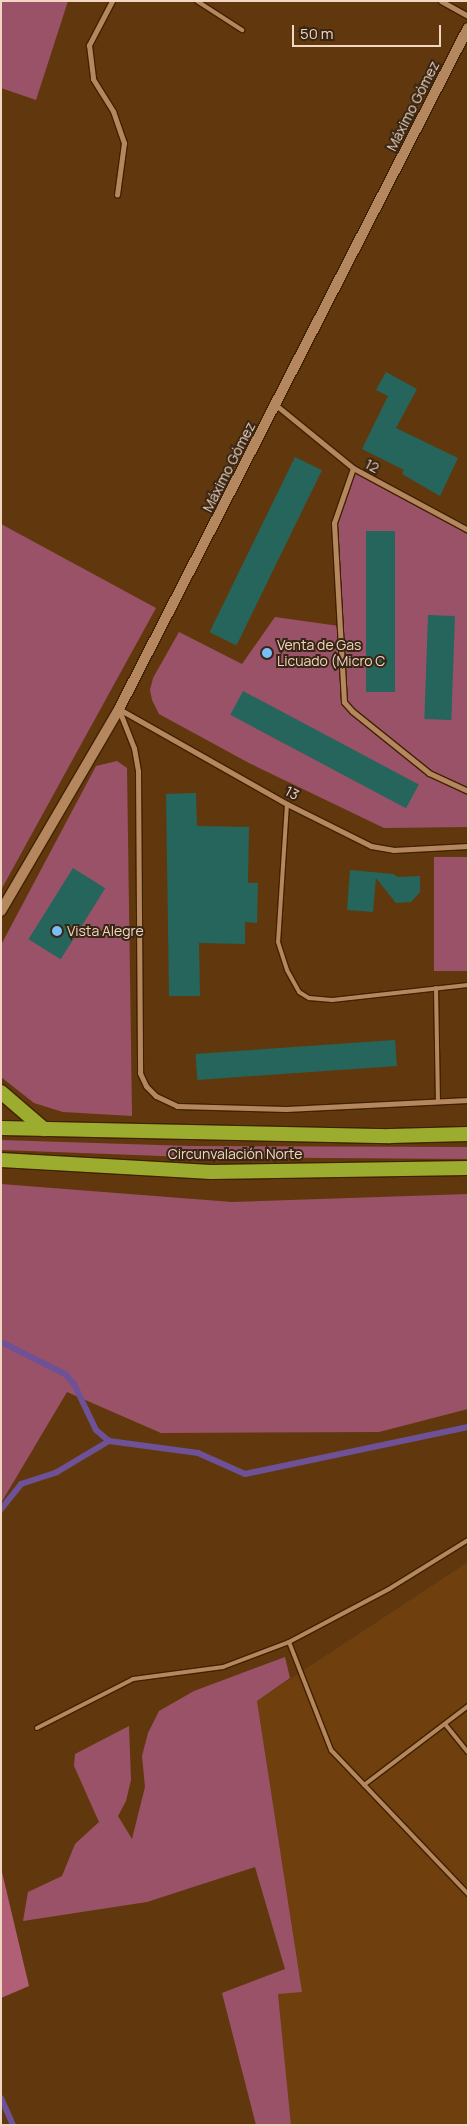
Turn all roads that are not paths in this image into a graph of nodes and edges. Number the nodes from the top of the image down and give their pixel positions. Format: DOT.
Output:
graph roads {
  1 [pos="112,1"];
  2 [pos="197,1"];
  3 [pos="441,1"];
  4 [pos="468,16"];
  5 [pos="468,28"];
  6 [pos="242,30"];
  7 [pos="117,195"];
  8 [pos="277,406"];
  9 [pos="352,468"];
  10 [pos="468,530"];
  11 [pos="119,709"];
  12 [pos="468,791"];
  13 [pos="288,804"];
  14 [pos="468,846"];
  15 [pos="1,911"];
  16 [pos="468,985"];
  17 [pos="436,988"];
  18 [pos="1,1092"];
  19 [pos="468,1100"];
  20 [pos="438,1101"];
  21 [pos="1,1128"];
  22 [pos="44,1129"];
  23 [pos="468,1134"];
  24 [pos="1,1160"];
  25 [pos="468,1168"];
  26 [pos="468,1540"];
  27 [pos="289,1642"];
  28 [pos="468,1706"];
  29 [pos="445,1724"];
  30 [pos="37,1728"];
  31 [pos="468,1752"];
  32 [pos="364,1784"];
  33 [pos="468,1894"];
  1 -- 7 [label="street"];
  2 -- 6 [label="lane"];
  3 -- 4 [label="street"];
  5 -- 8 [label="main road, Máximo Gómez"];
  8 -- 9 [label="street, 12"];
  8 -- 11 [label="main road, Máximo Gómez"];
  9 -- 10 [label="street, 12"];
  9 -- 12 [label="street"];
  11 -- 13 [label="street, 13"];
  11 -- 15 [label="main road, Máximo Gómez"];
  11 -- 20 [label="street"];
  13 -- 14 [label="street, 13"];
  13 -- 17 [label="lane"];
  16 -- 17 [label="lane"];
  17 -- 20 [label="lane"];
  18 -- 22 [label="highway"];
  19 -- 20 [label="street"];
  21 -- 22 [label="highway, Circunvalación Norte"];
  22 -- 23 [label="highway, Circunvalación Norte"];
  24 -- 25 [label="highway, Circunvalación Norte"];
  26 -- 27 [label="lane"];
  27 -- 30 [label="lane"];
  27 -- 32 [label="lane"];
  28 -- 29 [label="lane"];
  29 -- 31 [label="lane"];
  29 -- 32 [label="lane"];
  32 -- 33 [label="lane"];
}
